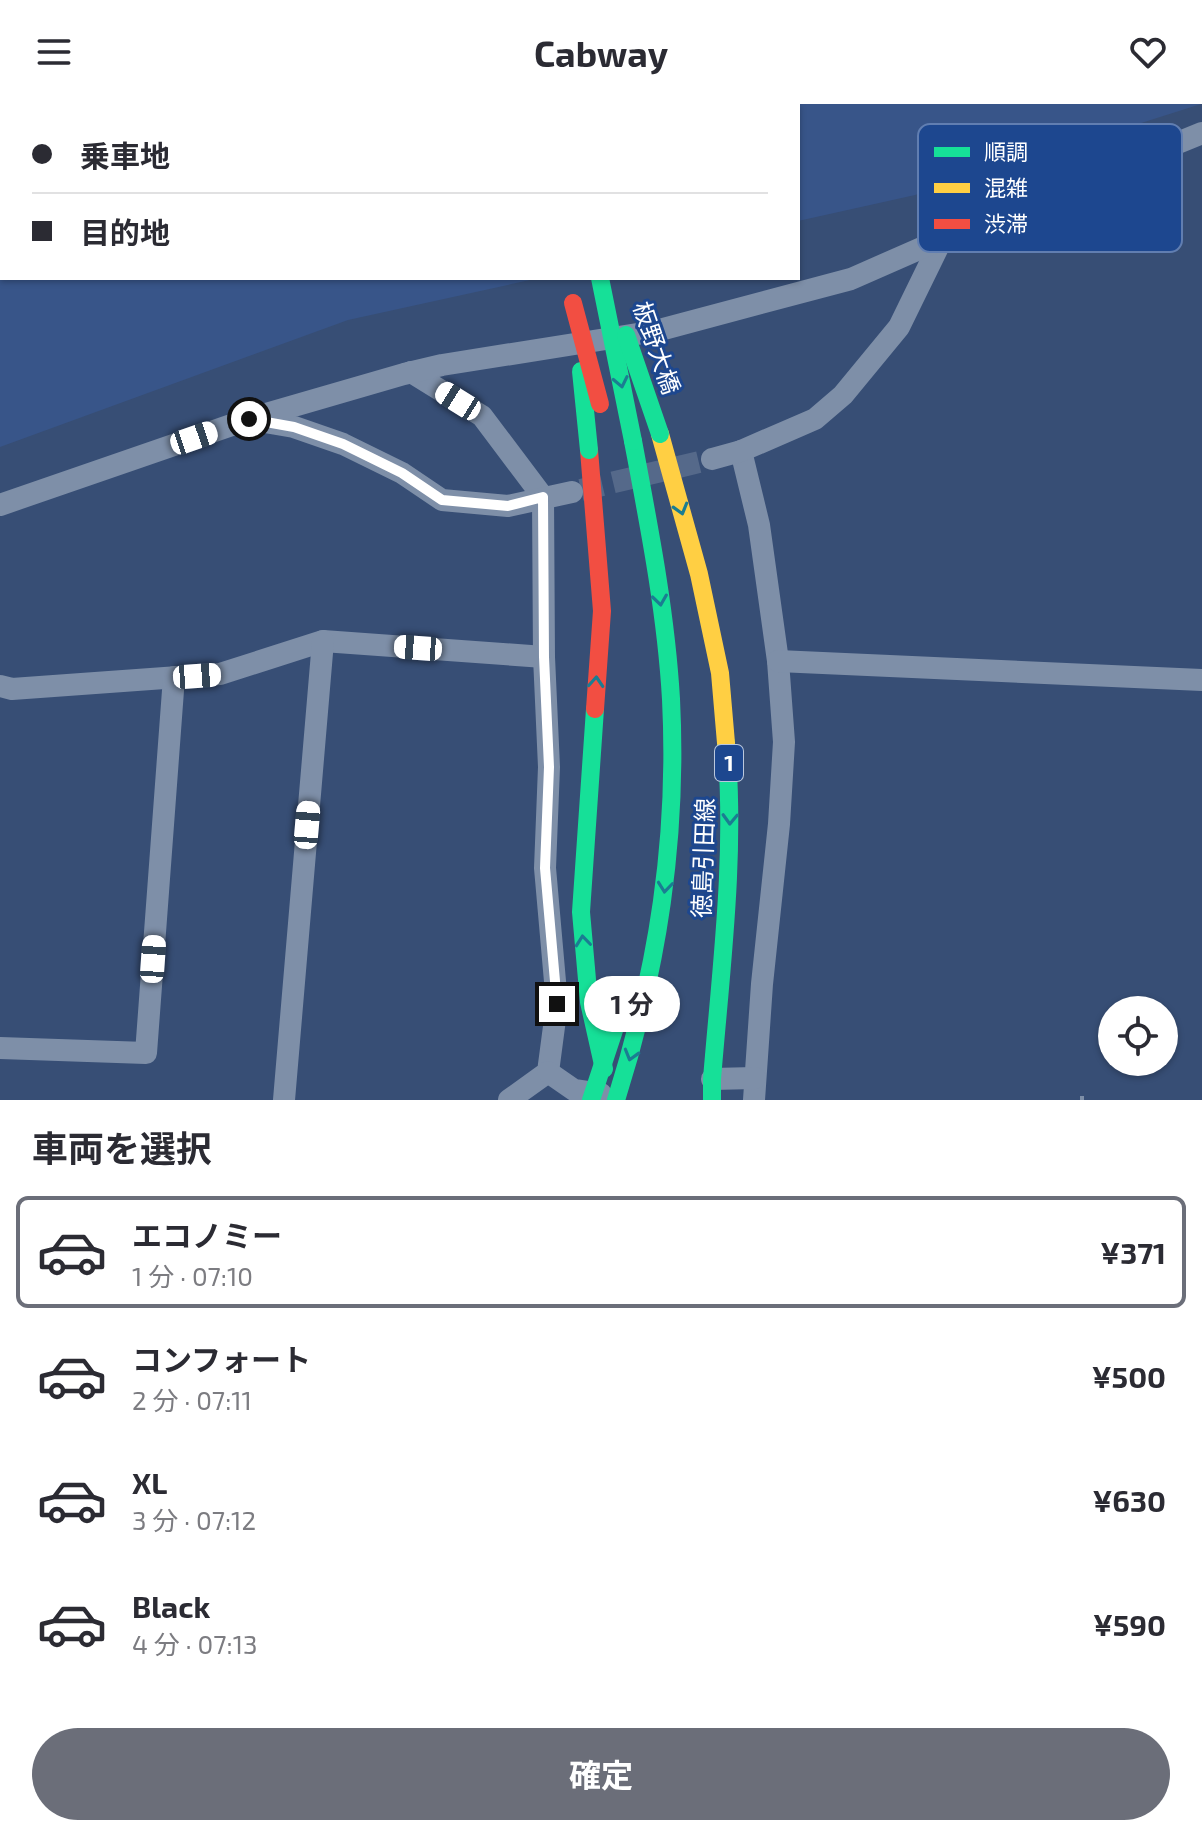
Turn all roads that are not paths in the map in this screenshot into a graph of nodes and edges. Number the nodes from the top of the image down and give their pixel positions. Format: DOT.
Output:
graph roads {
  1 [pos="1202,133"];
  2 [pos="1182,141"];
  3 [pos="918,250"];
  4 [pos="936,252"];
  5 [pos="600,280"];
  6 [pos="607,280"];
  7 [pos="411,372"];
  8 [pos="603,415"];
  9 [pos="249,419"];
  10 [pos="660,434"];
  11 [pos="741,451"];
  12 [pos="712,459"];
  13 [pos="572,492"];
  14 [pos="543,497"];
  15 [pos="0,505"];
  16 [pos="637,567"];
  17 [pos="323,641"];
  18 [pos="544,657"];
  19 [pos="778,661"];
  20 [pos="174,677"];
  21 [pos="1202,680"];
  22 [pos="0,686"];
  23 [pos="654,727"];
  24 [pos="627,990"];
  25 [pos="0,1048"];
  26 [pos="548,1072"];
  27 [pos="755,1089"];
  28 [pos="712,1090"];
  29 [pos="607,1099"];
  30 [pos="284,1100"];
  31 [pos="509,1100"];
  1 -- 2 [label="street"];
  3 -- 7 [label="street"];
  4 -- 11 [label="street"];
  5 -- 29 [label="main road, one-way, bridge"];
  6 -- 10 [label="main road, 板野大橋 / 1, bridge"];
  7 -- 9 [label="street"];
  7 -- 14 [label="street"];
  29 -- 8 [label="main road, one-way, bridge"];
  9 -- 14 [label="street"];
  9 -- 15 [label="street"];
  10 -- 28 [label="main road, 徳島引田線 / 1, one-way"];
  11 -- 12 [label="street"];
  11 -- 19 [label="street"];
  13 -- 14 [label="street"];
  14 -- 18 [label="street"];
  16 -- 23 [label="main road"];
  17 -- 18 [label="street"];
  17 -- 20 [label="street"];
  17 -- 30 [label="street"];
  18 -- 26 [label="street"];
  19 -- 21 [label="street"];
  19 -- 27 [label="street"];
  20 -- 22 [label="street"];
  20 -- 25 [label="street"];
  24 -- 29 [label="main road, bridge"];
  26 -- 29 [label="street"];
  26 -- 31 [label="street"];
  27 -- 28 [label="street"];
}
